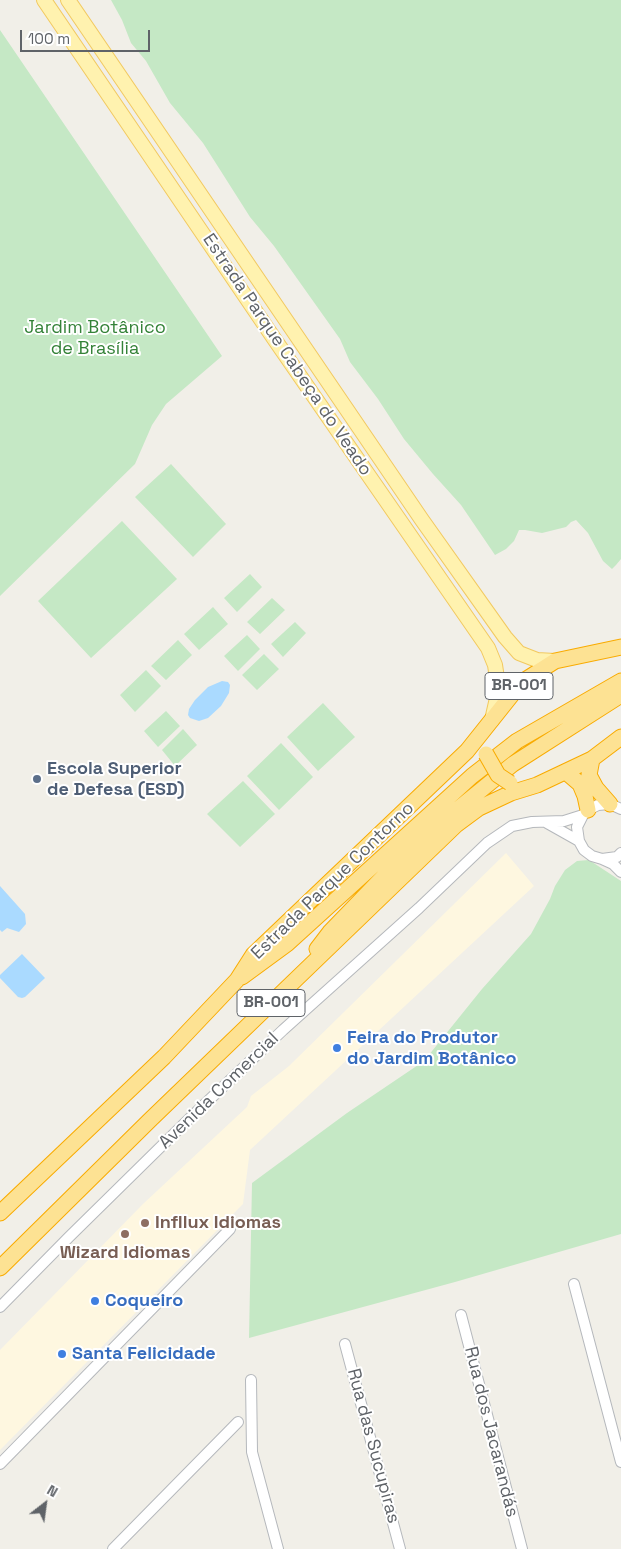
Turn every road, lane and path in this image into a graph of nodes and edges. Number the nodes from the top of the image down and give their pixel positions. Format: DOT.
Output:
graph roads {
  1 [pos="44,0"];
  2 [pos="68,0"];
  3 [pos="243,257"];
  4 [pos="226,268"];
  5 [pos="254,273"];
  6 [pos="238,284"];
  7 [pos="621,647"];
  8 [pos="601,652"];
  9 [pos="555,661"];
  10 [pos="621,661"];
  11 [pos="621,681"];
  12 [pos="621,695"];
  13 [pos="492,720"];
  14 [pos="621,737"];
  15 [pos="592,759"];
  16 [pos="566,772"];
  17 [pos="537,785"];
  18 [pos="615,807"];
  19 [pos="585,812"];
  20 [pos="544,822"];
  21 [pos="579,841"];
  22 [pos="621,853"];
  23 [pos="602,859"];
  24 [pos="621,872"];
  25 [pos="237,980"];
  26 [pos="289,986"];
  27 [pos="0,1213"];
  28 [pos="230,1229"];
  29 [pos="0,1268"];
  30 [pos="574,1284"];
  31 [pos="0,1307"];
  32 [pos="461,1315"];
  33 [pos="346,1344"];
  34 [pos="251,1380"];
  35 [pos="238,1422"];
  36 [pos="621,1462"];
  37 [pos="0,1464"];
  38 [pos="113,1549"];
  39 [pos="278,1549"];
  40 [pos="400,1549"];
  41 [pos="522,1549"];
  1 -- 4 [label="main road, Estrada Parque Cabeça do Veado"];
  2 -- 3 [label="main road, Estrada Parque Cabeça do Veado"];
  3 -- 4 [label="main road"];
  3 -- 5 [label="main road, Estrada Parque Cabeça do Veado"];
  4 -- 6 [label="main road, Estrada Parque Cabeça do Veado"];
  5 -- 6 [label="main road"];
  5 -- 9 [label="main road, Estrada Parque Cabeça do Veado"];
  6 -- 13 [label="main road, Estrada Parque Cabeça do Veado"];
  7 -- 8 [label="highway, Estrada Parque Contorno / BR-001"];
  8 -- 9 [label="highway, Estrada Parque Contorno / BR-001"];
  8 -- 10 [label="highway"];
  9 -- 13 [label="highway, Estrada Parque Contorno / BR-001"];
  11 -- 25 [label="highway"];
  12 -- 26 [label="highway"];
  13 -- 17 [label="highway, bridge"];
  13 -- 25 [label="highway, Estrada Parque Contorno / BR-001"];
  14 -- 15 [label="highway, BR-001"];
  15 -- 16 [label="highway, BR-001"];
  15 -- 18 [label="highway"];
  16 -- 17 [label="highway, BR-001"];
  16 -- 19 [label="highway"];
  17 -- 26 [label="highway, BR-001"];
  18 -- 19 [label="street, Avenida Comercial"];
  19 -- 20 [label="street, Avenida Comercial"];
  19 -- 21 [label="street"];
  20 -- 21 [label="street"];
  20 -- 31 [label="street, Avenida Comercial"];
  21 -- 23 [label="street"];
  22 -- 23 [label="street"];
  23 -- 24 [label="street"];
  25 -- 27 [label="highway, Estrada Parque Contorno / BR-001"];
  26 -- 29 [label="highway, BR-001"];
  28 -- 37 [label="street"];
  30 -- 36 [label="street"];
  32 -- 41 [label="street, Rua dos Jacarandás"];
  33 -- 40 [label="street, Rua das Sucupiras"];
  34 -- 39 [label="street"];
  35 -- 38 [label="street"];
}
